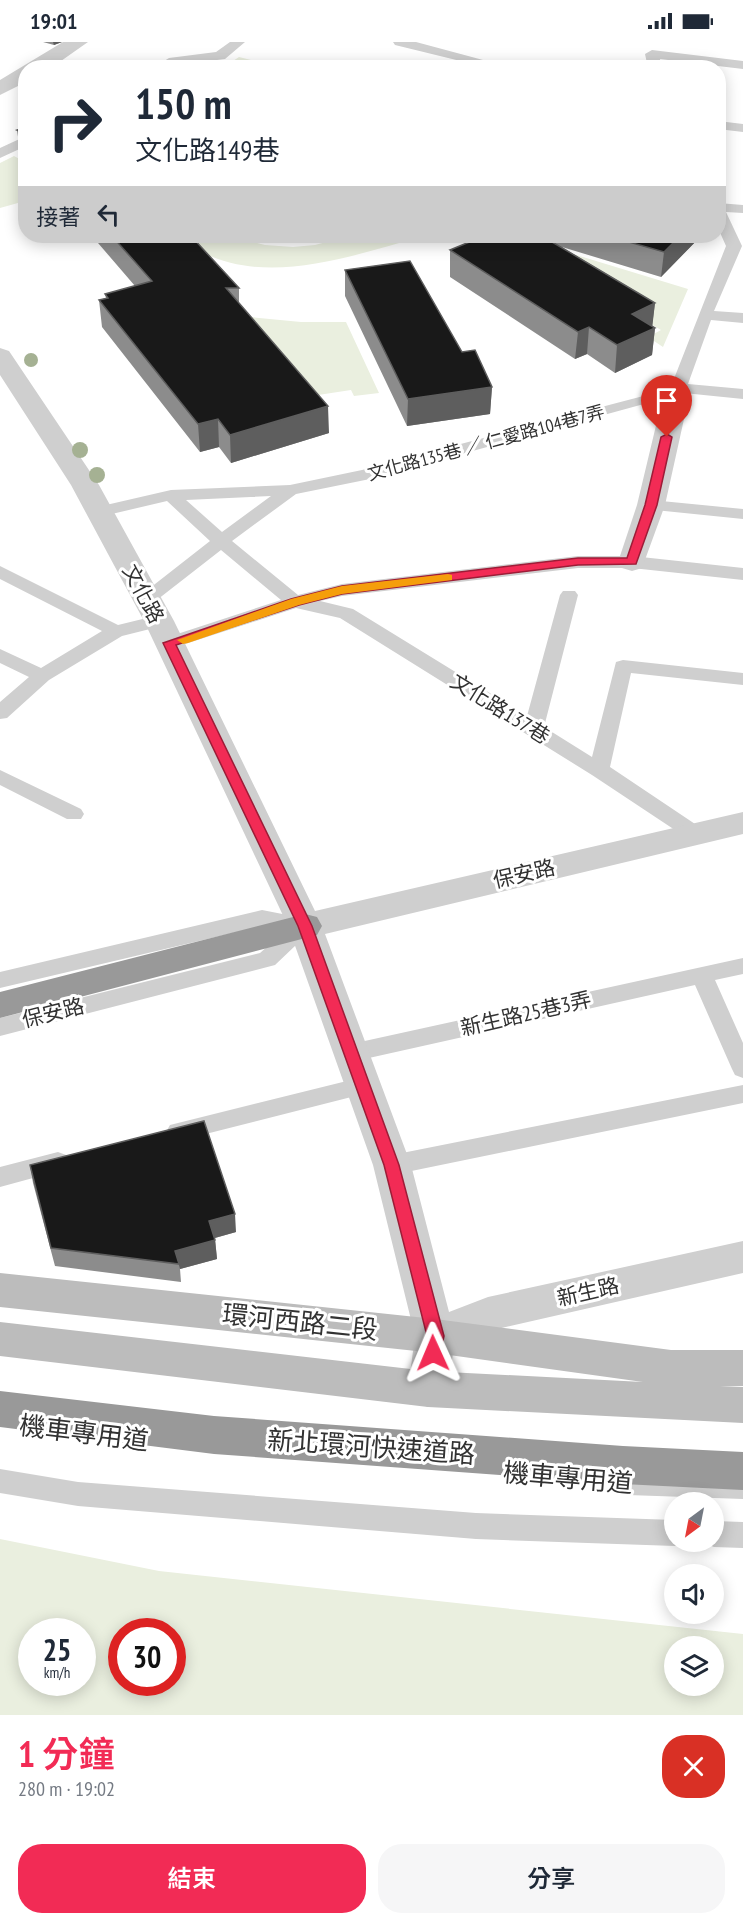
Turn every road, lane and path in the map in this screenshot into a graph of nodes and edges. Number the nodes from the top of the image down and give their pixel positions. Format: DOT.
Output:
graph roads {
  1 [pos="78,42"];
  2 [pos="238,42"];
  3 [pos="400,42"];
  4 [pos="48,60"];
  5 [pos="186,60"];
  6 [pos="474,60"];
  7 [pos="653,60"];
  8 [pos="702,60"];
  9 [pos="0,62"];
  10 [pos="726,63"];
  11 [pos="743,65"];
  12 [pos="18,68"];
  13 [pos="18,77"];
  14 [pos="0,89"];
  15 [pos="726,126"];
  16 [pos="743,128"];
  17 [pos="18,144"];
  18 [pos="0,154"];
  19 [pos="726,208"];
  20 [pos="743,209"];
  21 [pos="726,222"];
  22 [pos="739,246"];
  23 [pos="705,315"];
  24 [pos="743,318"];
  25 [pos="0,356"];
  26 [pos="679,390"];
  27 [pos="743,394"];
  28 [pos="290,490"];
  29 [pos="171,495"];
  30 [pos="651,505"];
  31 [pos="99,512"];
  32 [pos="743,514"];
  33 [pos="221,541"];
  34 [pos="632,562"];
  35 [pos="0,572"];
  36 [pos="743,574"];
  37 [pos="569,595"];
  38 [pos="295,602"];
  39 [pos="158,621"];
  40 [pos="116,631"];
  41 [pos="0,656"];
  42 [pos="42,676"];
  43 [pos="743,679"];
  44 [pos="0,713"];
  45 [pos="533,730"];
  46 [pos="599,770"];
  47 [pos="0,777"];
  48 [pos="74,814"];
  49 [pos="743,823"];
  50 [pos="697,835"];
  51 [pos="305,926"];
  52 [pos="743,966"];
  53 [pos="702,975"];
  54 [pos="0,980"];
  55 [pos="0,1005"];
  56 [pos="0,1027"];
  57 [pos="743,1069"];
  58 [pos="357,1070"];
  59 [pos="743,1094"];
  60 [pos="154,1138"];
  61 [pos="84,1156"];
  62 [pos="392,1165"];
  63 [pos="0,1177"];
  64 [pos="743,1257"];
  65 [pos="0,1290"];
  66 [pos="435,1336"];
  67 [pos="0,1339"];
  68 [pos="743,1368"];
  69 [pos="428,1389"];
  70 [pos="743,1405"];
  71 [pos="0,1409"];
  72 [pos="0,1423"];
  73 [pos="743,1471"];
  74 [pos="0,1481"];
  75 [pos="743,1487"];
  76 [pos="664,1533"];
  77 [pos="724,1534"];
  78 [pos="743,1535"];
  1 -- 4 [label="street"];
  2 -- 5 [label="lane"];
  3 -- 6 [label="lane"];
  7 -- 8 [label="lane"];
  9 -- 12 [label="street"];
  10 -- 11 [label="lane"];
  13 -- 14 [label="street"];
  15 -- 16 [label="lane"];
  17 -- 18 [label="lane"];
  19 -- 20 [label="lane"];
  21 -- 22 [label="lane"];
  22 -- 23 [label="lane"];
  23 -- 24 [label="lane"];
  23 -- 26 [label="lane"];
  25 -- 31 [label="street, 文化路"];
  26 -- 27 [label="lane"];
  26 -- 28 [label="lane, 文化路135巷 ／ 仁愛路104巷7弄"];
  26 -- 30 [label="street"];
  28 -- 29 [label="lane, 文化路135巷 ／ 仁愛路104巷7弄"];
  28 -- 33 [label="lane"];
  29 -- 31 [label="lane, 文化路135巷 ／ 仁愛路104巷7弄"];
  29 -- 33 [label="lane"];
  30 -- 32 [label="lane"];
  30 -- 34 [label="street"];
  31 -- 39 [label="street, 文化路"];
  33 -- 38 [label="lane"];
  33 -- 39 [label="lane"];
  34 -- 36 [label="lane"];
  34 -- 38 [label="lane"];
  35 -- 40 [label="lane"];
  37 -- 45 [label="lane"];
  38 -- 39 [label="lane"];
  38 -- 45 [label="lane, 文化路137巷"];
  39 -- 40 [label="lane"];
  39 -- 51 [label="street, 文化路"];
  40 -- 42 [label="lane"];
  41 -- 42 [label="lane"];
  42 -- 44 [label="lane"];
  43 -- 46 [label="lane"];
  45 -- 46 [label="lane, 文化路137巷"];
  46 -- 50 [label="lane, 文化路137巷"];
  47 -- 48 [label="lane"];
  49 -- 50 [label="street, 保安路"];
  50 -- 51 [label="street, 保安路"];
  51 -- 54 [label="lane, 保安路"];
  51 -- 55 [label="highway"];
  51 -- 56 [label="lane, 保安路"];
  51 -- 58 [label="street, 文化路"];
  52 -- 53 [label="lane, 新生路25巷3弄"];
  53 -- 57 [label="lane"];
  53 -- 58 [label="lane, 新生路25巷3弄"];
  58 -- 60 [label="lane, 新生路25巷3弄"];
  58 -- 62 [label="street, 文化路"];
  59 -- 62 [label="lane"];
  61 -- 63 [label="lane"];
  62 -- 66 [label="street, 文化路"];
  64 -- 66 [label="street, 新生路"];
  65 -- 66 [label="main road, 環河西路二段"];
  66 -- 68 [label="main road, 環河西路二段"];
  66 -- 69 [label="street, 文化路"];
  67 -- 69 [label="main road"];
  69 -- 70 [label="main road"];
  71 -- 73 [label="highway, 新北環河快速道路"];
  72 -- 75 [label="lane, 機車專用道"];
  74 -- 76 [label="lane"];
  77 -- 78 [label="lane"];
}
